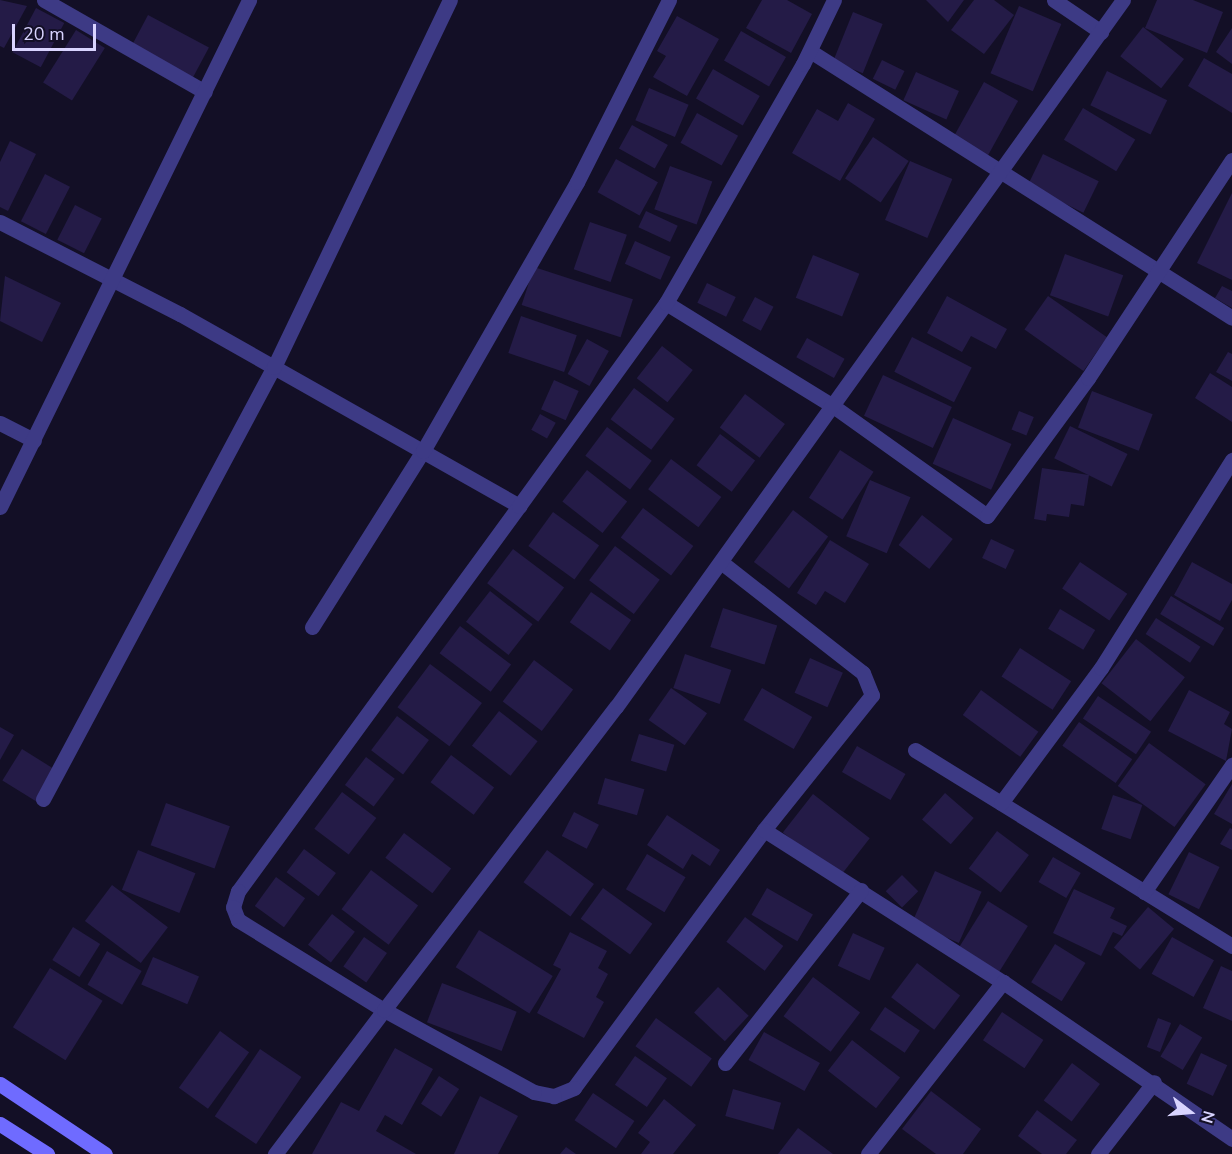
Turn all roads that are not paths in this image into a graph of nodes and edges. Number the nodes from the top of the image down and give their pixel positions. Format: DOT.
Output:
graph roads {
  1 [pos="44,0"];
  2 [pos="249,0"];
  3 [pos="450,0"];
  4 [pos="669,0"];
  5 [pos="834,0"];
  6 [pos="1054,0"];
  7 [pos="1123,0"];
  8 [pos="1101,32"];
  9 [pos="810,51"];
  10 [pos="205,92"];
  11 [pos="1232,160"];
  12 [pos="1001,172"];
  13 [pos="0,222"];
  14 [pos="1159,271"];
  15 [pos="115,281"];
  16 [pos="666,303"];
  17 [pos="1232,318"];
  18 [pos="274,368"];
  19 [pos="832,406"];
  20 [pos="0,423"];
  21 [pos="34,440"];
  22 [pos="423,451"];
  23 [pos="1232,460"];
  24 [pos="519,506"];
  25 [pos="0,507"];
  26 [pos="721,562"];
  27 [pos="312,627"];
  28 [pos="915,750"];
  29 [pos="1232,765"];
  30 [pos="43,799"];
  31 [pos="1001,803"];
  32 [pos="764,830"];
  33 [pos="861,890"];
  34 [pos="1144,892"];
  35 [pos="1232,946"];
  36 [pos="1003,982"];
  37 [pos="384,1010"];
  38 [pos="725,1063"];
  39 [pos="1154,1082"];
  40 [pos="0,1084"];
  41 [pos="0,1124"];
  42 [pos="1232,1139"];
  43 [pos="47,1154"];
  44 [pos="105,1154"];
  45 [pos="275,1154"];
  46 [pos="868,1154"];
  47 [pos="1098,1154"];
  1 -- 10 [label="street"];
  2 -- 10 [label="street"];
  3 -- 18 [label="street"];
  4 -- 22 [label="street"];
  5 -- 9 [label="street"];
  6 -- 8 [label="street"];
  7 -- 8 [label="street"];
  8 -- 12 [label="street"];
  9 -- 12 [label="street"];
  9 -- 16 [label="street"];
  10 -- 15 [label="street"];
  11 -- 14 [label="street"];
  12 -- 14 [label="street"];
  12 -- 19 [label="street"];
  13 -- 15 [label="street"];
  14 -- 17 [label="street"];
  14 -- 19 [label="street"];
  15 -- 18 [label="street"];
  15 -- 21 [label="street"];
  16 -- 19 [label="street"];
  16 -- 24 [label="street"];
  18 -- 22 [label="street"];
  18 -- 30 [label="street"];
  19 -- 26 [label="street"];
  20 -- 21 [label="street"];
  21 -- 25 [label="street"];
  22 -- 24 [label="street"];
  22 -- 27 [label="street"];
  23 -- 31 [label="street"];
  24 -- 37 [label="street"];
  26 -- 32 [label="street"];
  26 -- 37 [label="street"];
  28 -- 31 [label="street"];
  29 -- 34 [label="street"];
  31 -- 34 [label="street"];
  32 -- 33 [label="street"];
  32 -- 37 [label="street"];
  33 -- 36 [label="street"];
  33 -- 38 [label="street"];
  34 -- 35 [label="street"];
  36 -- 39 [label="street"];
  36 -- 46 [label="street"];
  37 -- 45 [label="street"];
  39 -- 42 [label="street"];
  39 -- 47 [label="street"];
  40 -- 44 [label="main road"];
  41 -- 43 [label="main road"];
}
